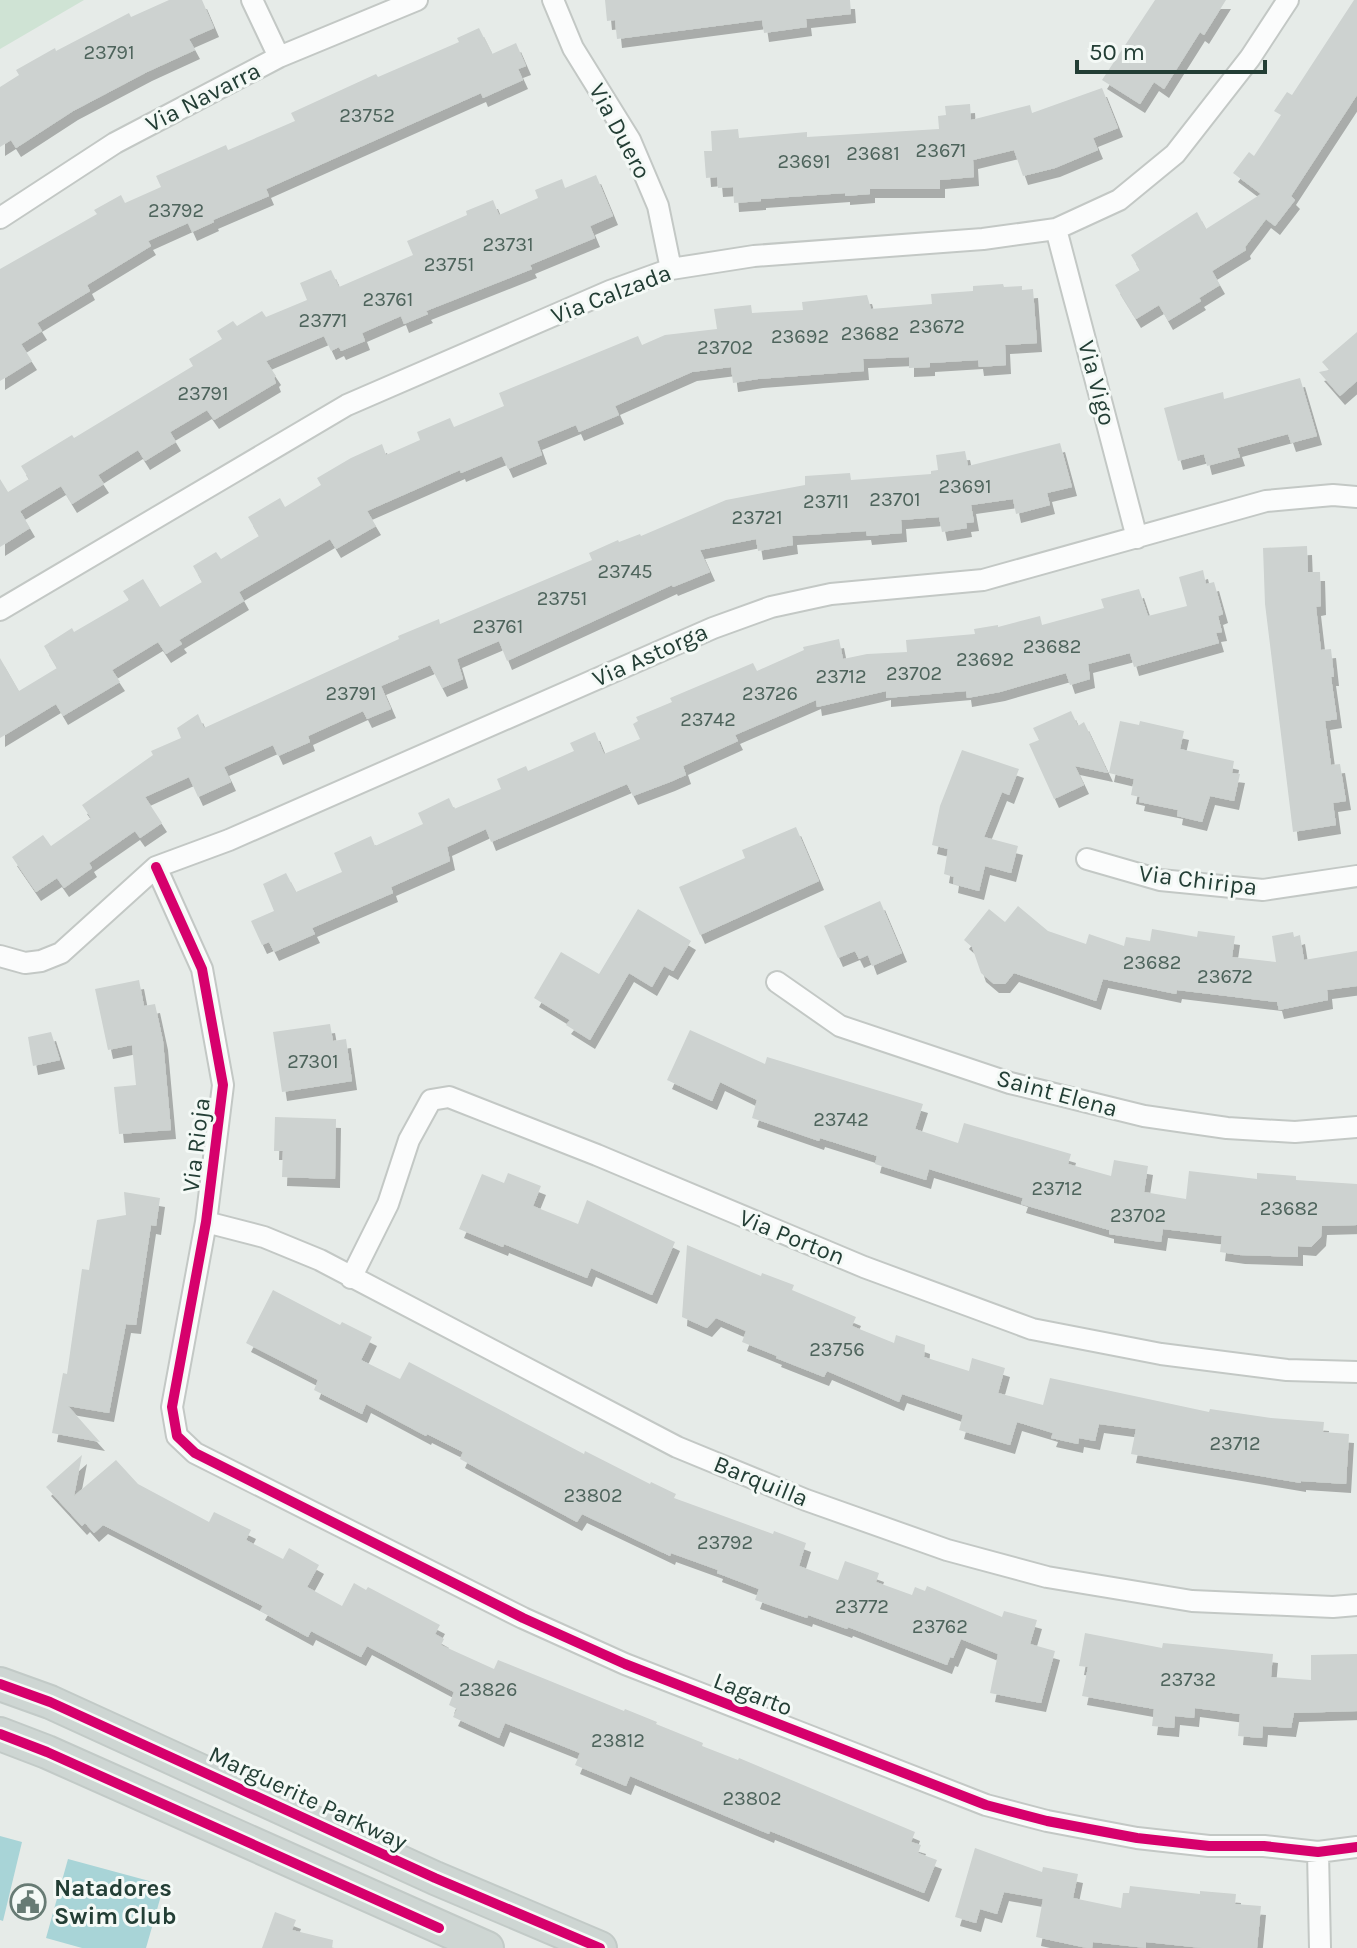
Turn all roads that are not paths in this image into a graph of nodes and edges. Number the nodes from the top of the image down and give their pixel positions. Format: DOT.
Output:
graph roads {
  1 [pos="252,0"];
  2 [pos="417,0"];
  3 [pos="553,0"];
  4 [pos="1288,0"];
  5 [pos="279,57"];
  6 [pos="0,218"];
  7 [pos="1056,229"];
  8 [pos="671,269"];
  9 [pos="1357,497"];
  10 [pos="1137,538"];
  11 [pos="0,610"];
  12 [pos="1087,859"];
  13 [pos="156,867"];
  14 [pos="1357,876"];
  15 [pos="0,956"];
  16 [pos="777,982"];
  17 [pos="1357,1127"];
  18 [pos="206,1222"];
  19 [pos="351,1278"];
  20 [pos="1357,1372"];
  21 [pos="177,1436"];
  22 [pos="1357,1605"];
  23 [pos="0,1684"];
  24 [pos="0,1734"];
  25 [pos="1357,1847"];
  26 [pos="1318,1852"];
  27 [pos="487,1948"];
  28 [pos="600,1948"];
  29 [pos="1320,1948"];
  1 -- 5 [label="street"];
  2 -- 5 [label="street, Via Navarra"];
  3 -- 8 [label="street, Via Duero"];
  4 -- 7 [label="street, Via Calzada"];
  5 -- 6 [label="street, Via Navarra"];
  7 -- 8 [label="street, Via Calzada"];
  7 -- 10 [label="street, Via Vigo"];
  8 -- 11 [label="street, Via Calzada"];
  9 -- 10 [label="street, Via Astorga"];
  10 -- 13 [label="street, Via Astorga"];
  12 -- 14 [label="street, Via Chiripa"];
  13 -- 15 [label="street, Via Astorga"];
  13 -- 18 [label="street, Via Rioja"];
  16 -- 17 [label="street, Saint Elena"];
  18 -- 19 [label="street, Barquilla"];
  18 -- 21 [label="street, Via Rioja"];
  19 -- 20 [label="street, Via Porton"];
  19 -- 22 [label="street, Barquilla"];
  21 -- 26 [label="street, Lagarto"];
  23 -- 28 [label="main road, Marguerite Parkway"];
  24 -- 27 [label="main road"];
  25 -- 26 [label="street, Lagarto"];
  26 -- 29 [label="street"];
}
